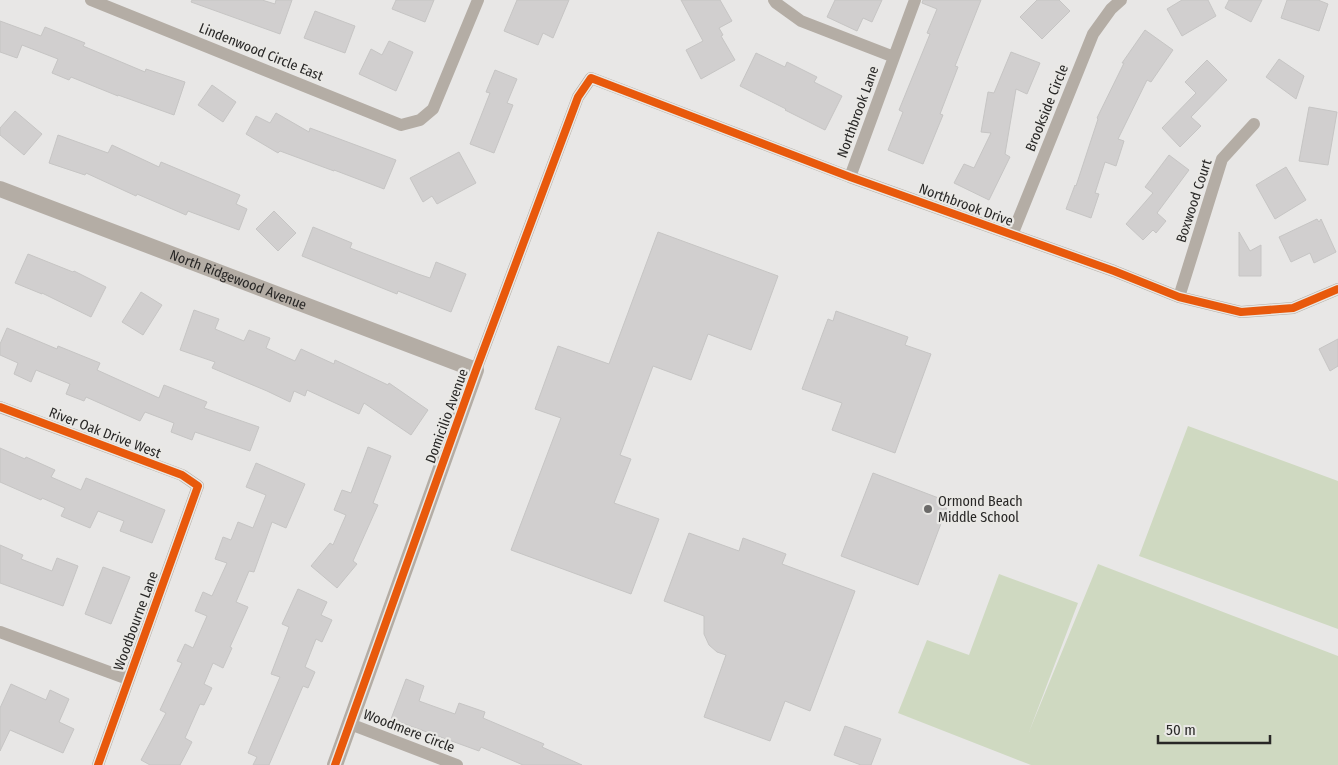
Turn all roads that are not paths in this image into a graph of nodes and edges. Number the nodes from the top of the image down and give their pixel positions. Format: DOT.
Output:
graph roads {
  1 [pos="91,0"];
  2 [pos="478,0"];
  3 [pos="774,0"];
  4 [pos="915,0"];
  5 [pos="1121,0"];
  6 [pos="894,57"];
  7 [pos="591,78"];
  8 [pos="1254,124"];
  9 [pos="850,177"];
  10 [pos="0,189"];
  11 [pos="1012,235"];
  12 [pos="1338,289"];
  13 [pos="1179,297"];
  14 [pos="476,370"];
  15 [pos="0,407"];
  16 [pos="198,486"];
  17 [pos="0,632"];
  18 [pos="128,680"];
  19 [pos="350,724"];
  20 [pos="98,765"];
  21 [pos="335,765"];
  22 [pos="457,765"];
  1 -- 2 [label="street, Lindenwood Circle East"];
  3 -- 6 [label="street, Northbrook Lane"];
  4 -- 6 [label="street, Northbrook Lane"];
  5 -- 11 [label="street, Brookside Circle"];
  6 -- 9 [label="street, Northbrook Lane"];
  7 -- 9 [label="street, Northbrook Drive"];
  7 -- 14 [label="street, Domicilio Avenue"];
  8 -- 13 [label="street, Boxwood Court"];
  9 -- 11 [label="street, Northbrook Drive"];
  10 -- 14 [label="street, North Ridgewood Avenue"];
  11 -- 13 [label="street, Northbrook Drive"];
  12 -- 13 [label="street, Northbrook Drive"];
  14 -- 19 [label="street, Domicilio Avenue"];
  15 -- 16 [label="street, River Oak Drive West"];
  16 -- 18 [label="street, Woodbourne Lane"];
  17 -- 18 [label="street"];
  18 -- 20 [label="street, Woodbourne Lane"];
  19 -- 21 [label="street, Domicilio Avenue"];
  19 -- 22 [label="street, Woodmere Circle"];
}
